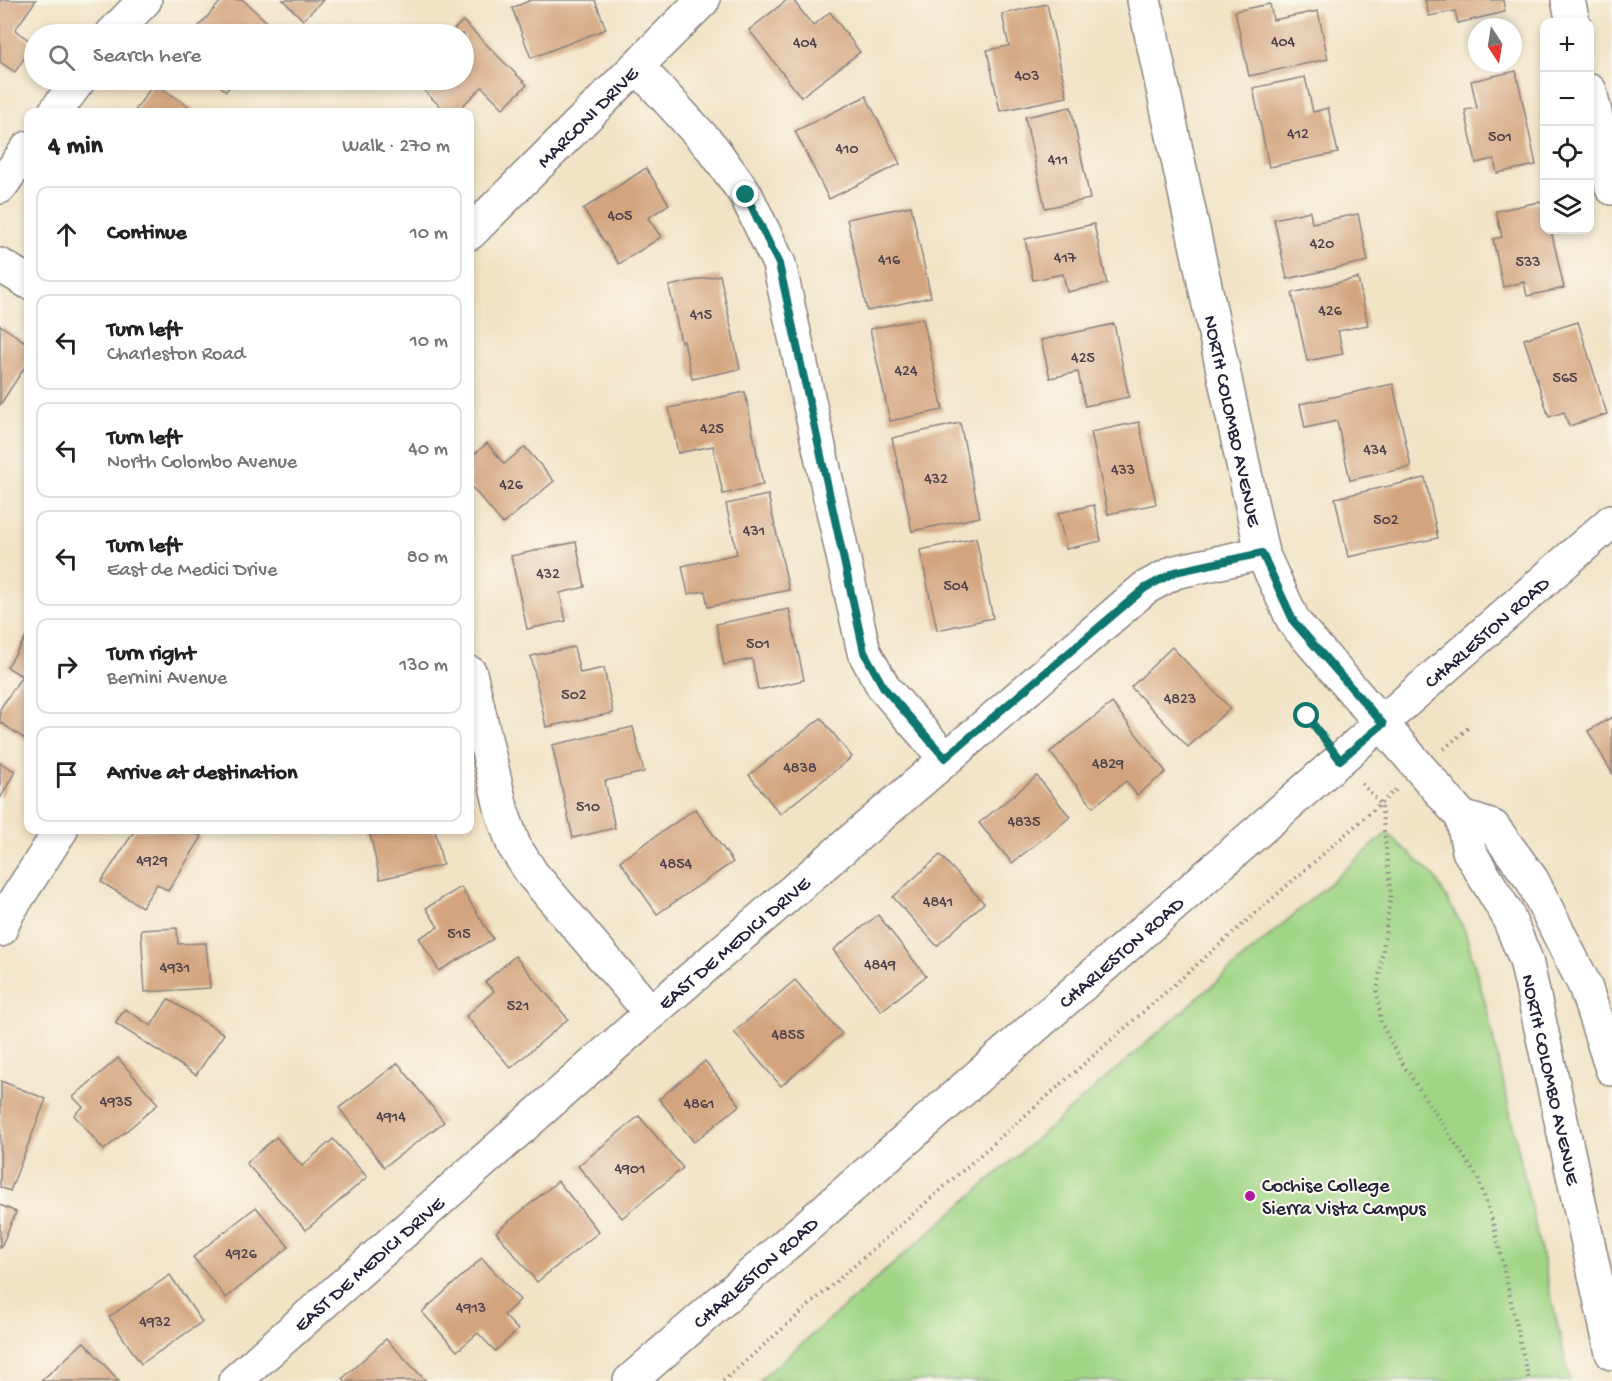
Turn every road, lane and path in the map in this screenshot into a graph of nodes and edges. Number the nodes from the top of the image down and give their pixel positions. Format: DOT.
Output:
graph roads {
  1 [pos="146,0"];
  2 [pos="704,0"];
  3 [pos="1144,0"];
  4 [pos="121,24"];
  5 [pos="638,67"];
  6 [pos="72,90"];
  7 [pos="58,108"];
  8 [pos="1594,109"];
  9 [pos="24,154"];
  10 [pos="0,187"];
  11 [pos="1612,188"];
  12 [pos="474,230"];
  13 [pos="0,265"];
  14 [pos="24,280"];
  15 [pos="1612,521"];
  16 [pos="1262,553"];
  17 [pos="474,690"];
  18 [pos="1307,716"];
  19 [pos="1383,724"];
  20 [pos="1468,728"];
  21 [pos="945,758"];
  22 [pos="1340,760"];
  23 [pos="1421,768"];
  24 [pos="1381,804"];
  25 [pos="1462,817"];
  26 [pos="58,834"];
  27 [pos="0,930"];
  28 [pos="651,1013"];
  29 [pos="1612,1069"];
  30 [pos="1607,1315"];
  31 [pos="1612,1353"];
  32 [pos="235,1381"];
  33 [pos="630,1381"];
  34 [pos="723,1381"];
  35 [pos="1529,1381"];
  1 -- 4 [label="street"];
  2 -- 5 [label="street, MARCONI DRIVE"];
  3 -- 16 [label="street, NORTH COLOMBO AVENUE"];
  5 -- 12 [label="street, MARCONI DRIVE"];
  5 -- 21 [label="street"];
  6 -- 7 [label="street"];
  8 -- 11 [label="street"];
  9 -- 10 [label="street"];
  13 -- 14 [label="street"];
  15 -- 19 [label="street, CHARLESTON ROAD"];
  16 -- 19 [label="street, NORTH COLOMBO AVENUE"];
  16 -- 21 [label="street, EAST DE MEDICI DRIVE"];
  17 -- 28 [label="street"];
  18 -- 22 [label="path"];
  19 -- 22 [label="street, CHARLESTON ROAD"];
  19 -- 23 [label="street, NORTH COLOMBO AVENUE"];
  20 -- 23 [label="path"];
  21 -- 28 [label="street, EAST DE MEDICI DRIVE"];
  22 -- 24 [label="path"];
  22 -- 33 [label="street, CHARLESTON ROAD"];
  23 -- 24 [label="path"];
  23 -- 25 [label="street, NORTH COLOMBO AVENUE"];
  24 -- 34 [label="path"];
  24 -- 35 [label="path"];
  25 -- 29 [label="street"];
  25 -- 30 [label="street, NORTH COLOMBO AVENUE"];
  26 -- 27 [label="street"];
  28 -- 32 [label="street, EAST DE MEDICI DRIVE"];
  30 -- 31 [label="street, NORTH COLOMBO AVENUE"];
}
